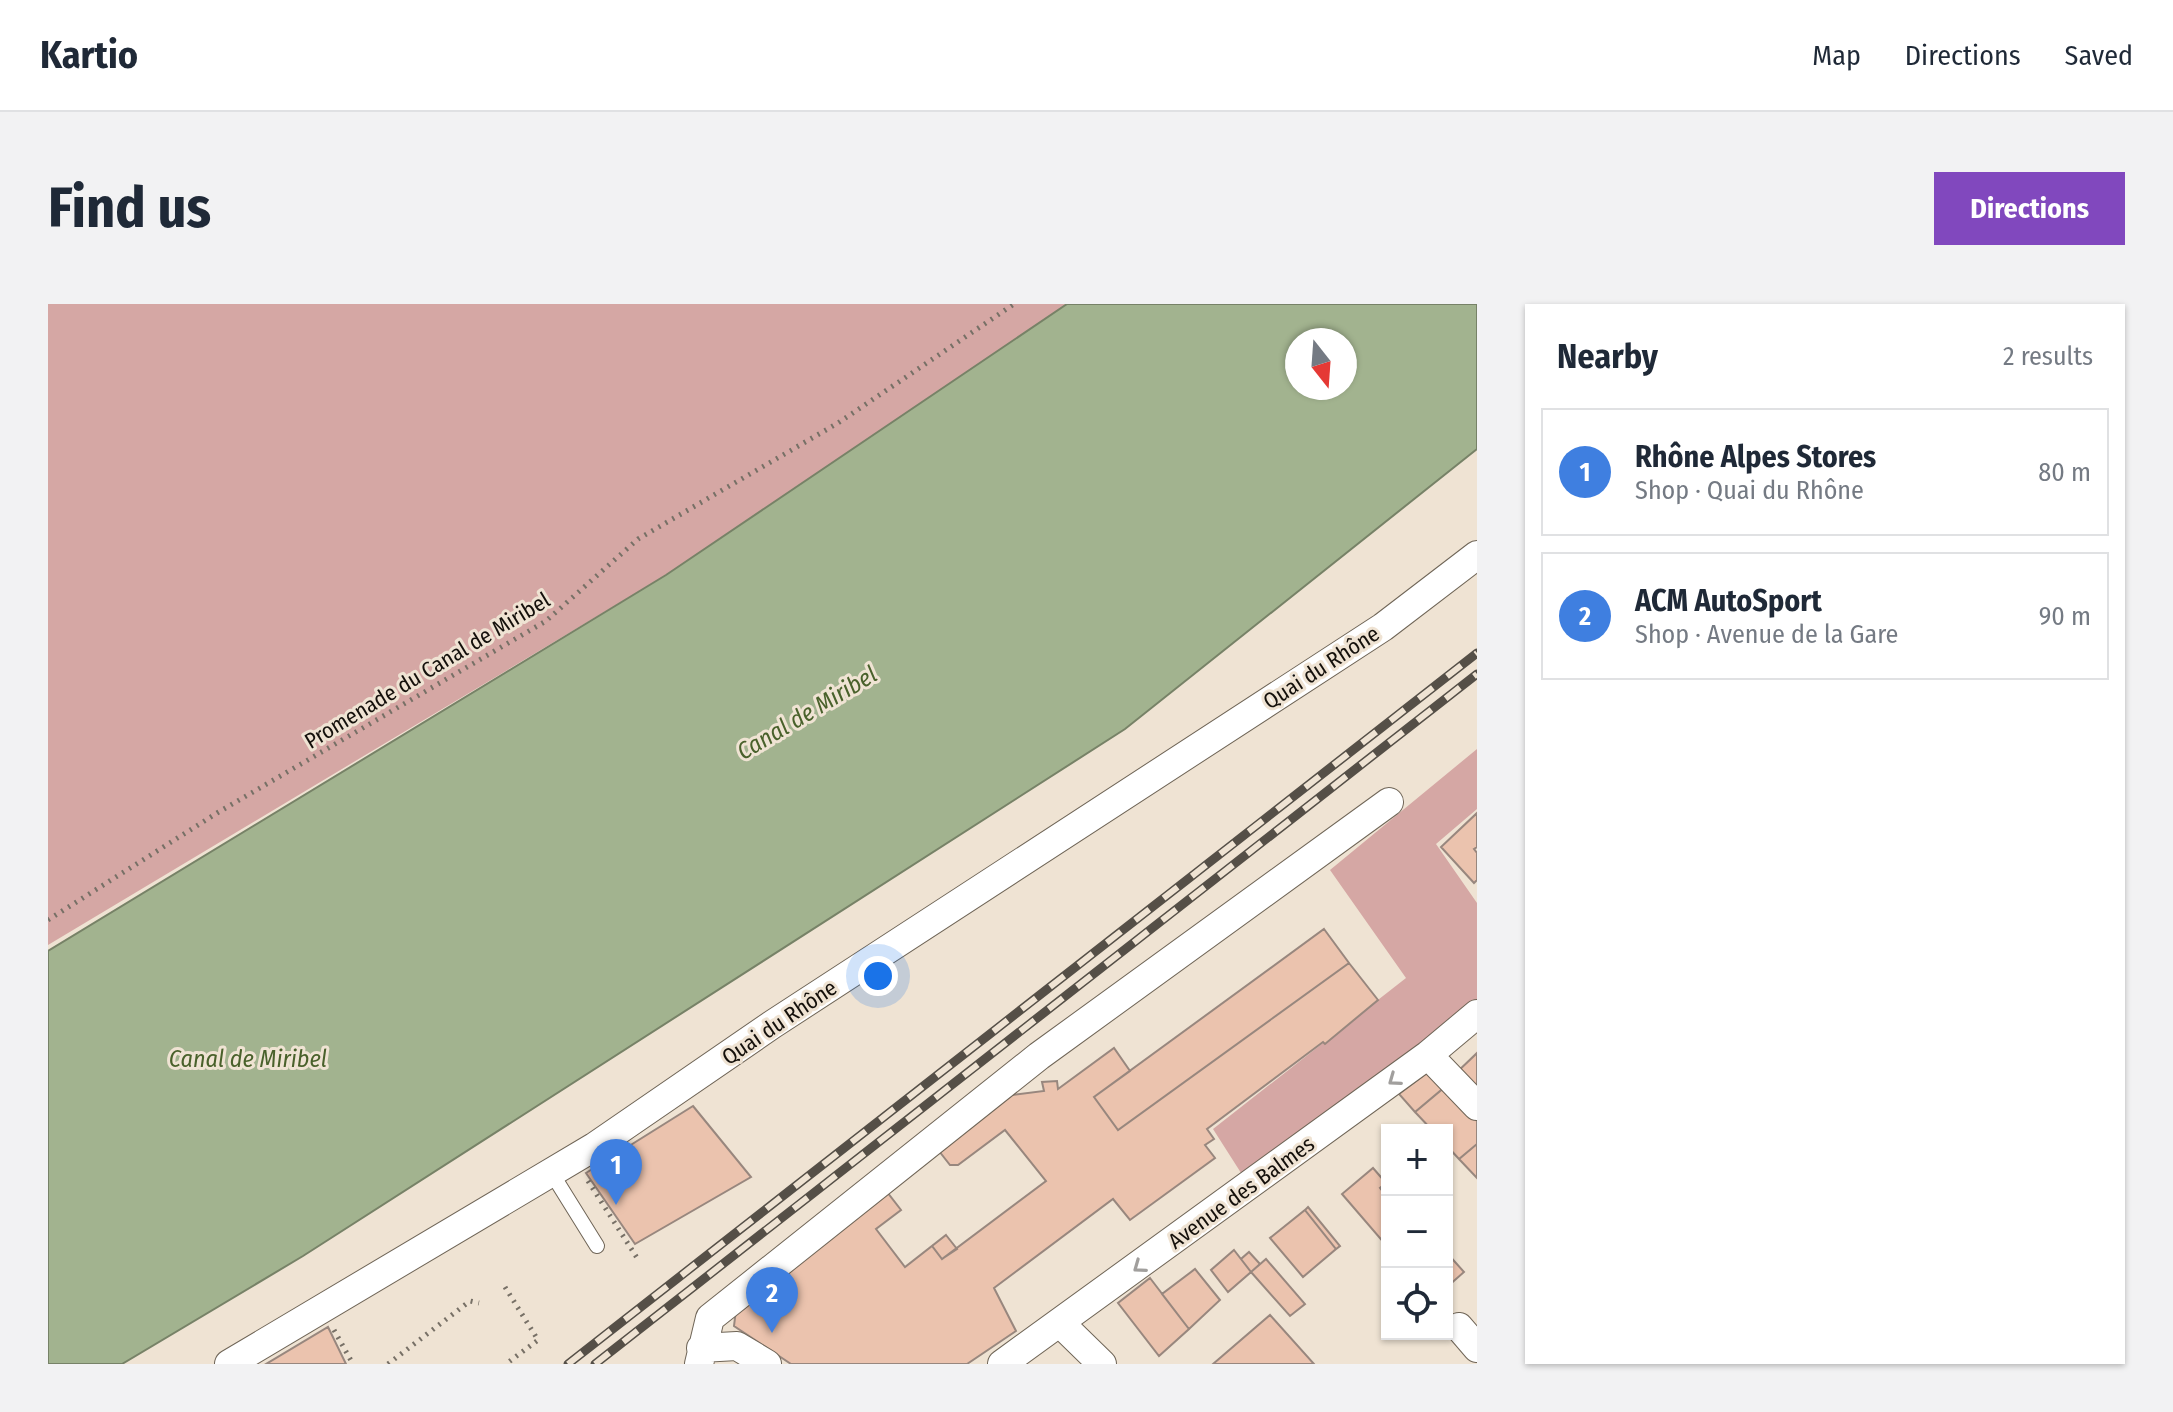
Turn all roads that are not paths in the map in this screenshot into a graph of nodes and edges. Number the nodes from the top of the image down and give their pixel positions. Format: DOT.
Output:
graph roads {
  1 [pos="1477,555"];
  2 [pos="1389,802"];
  3 [pos="1477,1014"];
  4 [pos="1428,1055"];
  5 [pos="1477,1106"];
  6 [pos="551,1172"];
  7 [pos="597,1246"];
  8 [pos="1061,1324"];
  9 [pos="1459,1327"];
  10 [pos="1477,1348"];
  11 [pos="700,1356"];
  12 [pos="229,1364"];
  13 [pos="767,1364"];
  14 [pos="1002,1364"];
  15 [pos="1102,1364"];
  1 -- 6 [label="street, Quai du Rhône"];
  2 -- 11 [label="street"];
  3 -- 4 [label="street, Avenue des Balmes"];
  4 -- 5 [label="street"];
  4 -- 8 [label="street, Avenue des Balmes, one-way"];
  6 -- 7 [label="lane"];
  6 -- 12 [label="street, Quai du Rhône"];
  8 -- 14 [label="street, Avenue des Balmes"];
  8 -- 15 [label="street"];
  9 -- 10 [label="street"];
  11 -- 13 [label="street"];
}
